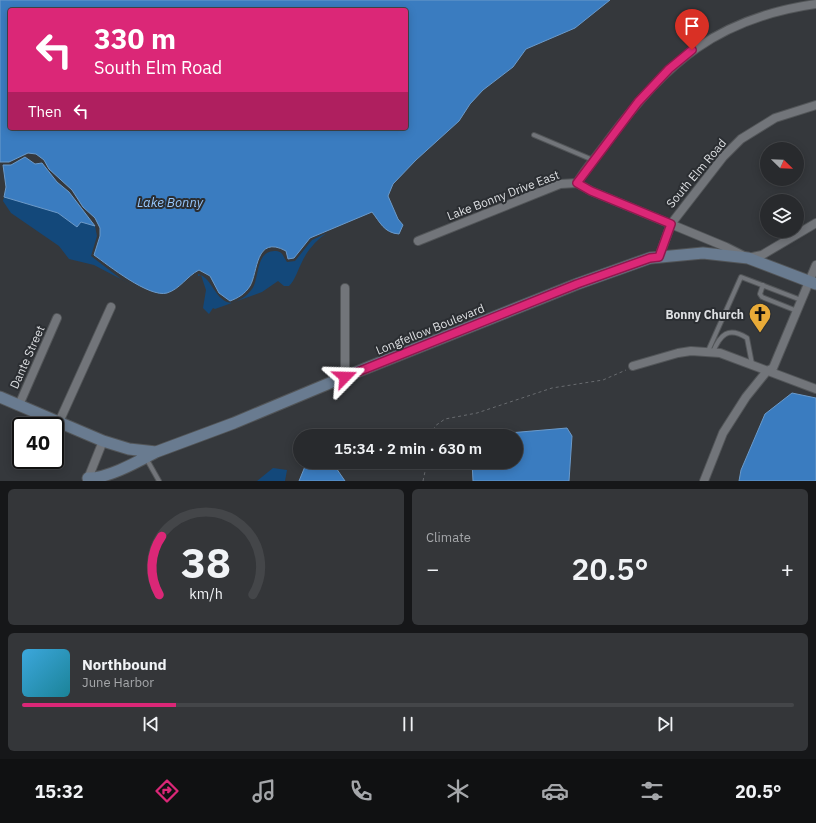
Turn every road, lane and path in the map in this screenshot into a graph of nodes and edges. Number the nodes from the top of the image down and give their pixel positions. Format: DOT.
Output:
graph roads {
  1 [pos="816,4"];
  2 [pos="816,105"];
  3 [pos="534,135"];
  4 [pos="593,160"];
  5 [pos="577,183"];
  6 [pos="816,223"];
  7 [pos="671,224"];
  8 [pos="418,241"];
  9 [pos="659,257"];
  10 [pos="748,258"];
  11 [pos="816,265"];
  12 [pos="813,282"];
  13 [pos="763,285"];
  14 [pos="345,288"];
  15 [pos="802,300"];
  16 [pos="111,307"];
  17 [pos="797,311"];
  18 [pos="57,318"];
  19 [pos="710,352"];
  20 [pos="752,364"];
  21 [pos="633,366"];
  22 [pos="767,372"];
  23 [pos="345,377"];
  24 [pos="816,389"];
  25 [pos="0,397"];
  26 [pos="19,405"];
  27 [pos="47,417"];
  28 [pos="61,417"];
  29 [pos="64,424"];
  30 [pos="435,429"];
  31 [pos="102,441"];
  32 [pos="156,452"];
  33 [pos="146,457"];
  34 [pos="427,469"];
  35 [pos="87,480"];
  36 [pos="159,481"];
  37 [pos="424,481"];
  38 [pos="704,481"];
  1 -- 4 [label="street, Lake Bonny Drive East"];
  2 -- 7 [label="street, South Elm Road"];
  3 -- 4 [label="lane"];
  4 -- 5 [label="street, Lake Bonny Drive East"];
  5 -- 7 [label="street"];
  5 -- 8 [label="street, Lake Bonny Drive East"];
  6 -- 10 [label="street"];
  7 -- 9 [label="street, South Elm Road"];
  7 -- 10 [label="street"];
  9 -- 10 [label="street, Longfellow Boulevard"];
  9 -- 23 [label="street, Longfellow Boulevard"];
  10 -- 12 [label="street, Longfellow Boulevard"];
  11 -- 12 [label="street"];
  12 -- 15 [label="street"];
  13 -- 15 [label="lane"];
  13 -- 17 [label="lane"];
  13 -- 19 [label="lane"];
  14 -- 23 [label="street"];
  15 -- 17 [label="street"];
  16 -- 28 [label="street"];
  17 -- 22 [label="street"];
  18 -- 26 [label="street, Dante Street"];
  19 -- 20 [label="street"];
  19 -- 20 [label="lane"];
  19 -- 21 [label="street"];
  20 -- 22 [label="street"];
  21 -- 30 [label="path"];
  22 -- 24 [label="street"];
  22 -- 38 [label="street"];
  23 -- 32 [label="street, Longfellow Boulevard"];
  25 -- 26 [label="street, Longfellow Boulevard"];
  26 -- 27 [label="street, Longfellow Boulevard"];
  29 -- 31 [label="street, Longfellow Boulevard"];
  31 -- 32 [label="street, Longfellow Boulevard"];
  31 -- 35 [label="street"];
  32 -- 33 [label="street"];
  33 -- 35 [label="street"];
  33 -- 36 [label="lane"];
  34 -- 37 [label="path"];
}
